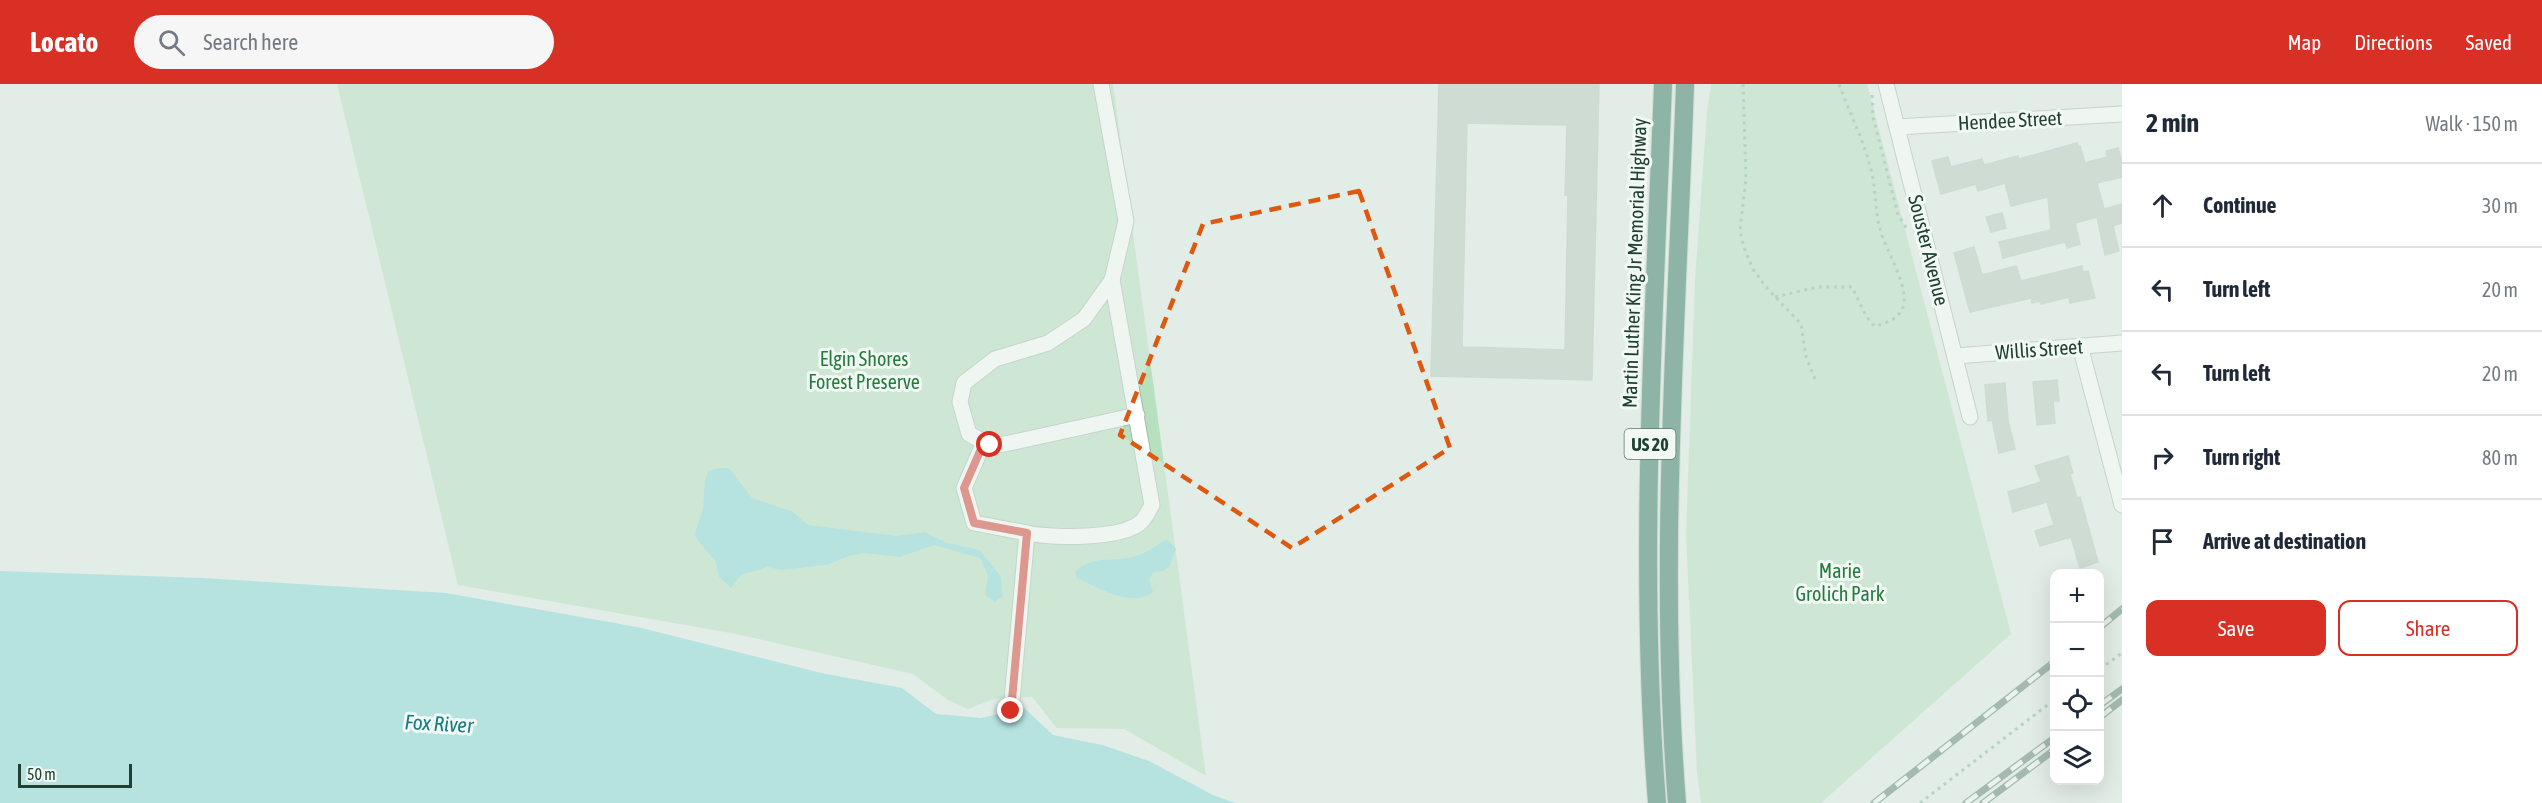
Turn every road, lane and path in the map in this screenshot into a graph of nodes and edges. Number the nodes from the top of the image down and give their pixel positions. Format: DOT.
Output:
graph roads {
  1 [pos="1101,84"];
  2 [pos="1653,84"];
  3 [pos="1663,84"];
  4 [pos="1685,84"];
  5 [pos="1696,84"];
  6 [pos="1743,84"];
  7 [pos="1839,84"];
  8 [pos="1886,84"];
  9 [pos="2122,114"];
  10 [pos="1897,127"];
  11 [pos="1681,202"];
  12 [pos="1658,230"];
  13 [pos="1112,280"];
  14 [pos="1775,297"];
  15 [pos="2122,343"];
  16 [pos="2080,346"];
  17 [pos="1956,356"];
  18 [pos="1816,381"];
  19 [pos="1137,415"];
  20 [pos="1970,417"];
  21 [pos="984,442"];
  22 [pos="2122,506"];
  23 [pos="1027,533"];
  24 [pos="2122,653"];
  25 [pos="2104,666"];
  26 [pos="2050,704"];
  27 [pos="1011,711"];
  28 [pos="1657,803"];
  29 [pos="1677,803"];
  30 [pos="1920,803"];
  1 -- 13 [label="street"];
  2 -- 12 [label="highway"];
  3 -- 12 [label="highway, Martin Luther King Jr Memorial Highway / US 20"];
  4 -- 11 [label="highway, US 20"];
  5 -- 11 [label="highway"];
  6 -- 14 [label="path"];
  7 -- 14 [label="path"];
  8 -- 10 [label="street, Souster Avenue"];
  9 -- 10 [label="street, Hendee Street"];
  10 -- 17 [label="street, Souster Avenue"];
  11 -- 29 [label="highway, US 20"];
  12 -- 28 [label="highway, Martin Luther King Jr Memorial Highway / US 20"];
  13 -- 19 [label="street"];
  13 -- 21 [label="street"];
  14 -- 18 [label="path"];
  15 -- 16 [label="street, Willis Street"];
  16 -- 17 [label="street, Willis Street"];
  16 -- 22 [label="street"];
  17 -- 20 [label="street, Souster Avenue"];
  19 -- 21 [label="street"];
  19 -- 23 [label="street"];
  21 -- 23 [label="street"];
  23 -- 27 [label="street"];
  24 -- 25 [label="path"];
  26 -- 30 [label="path"];
}
